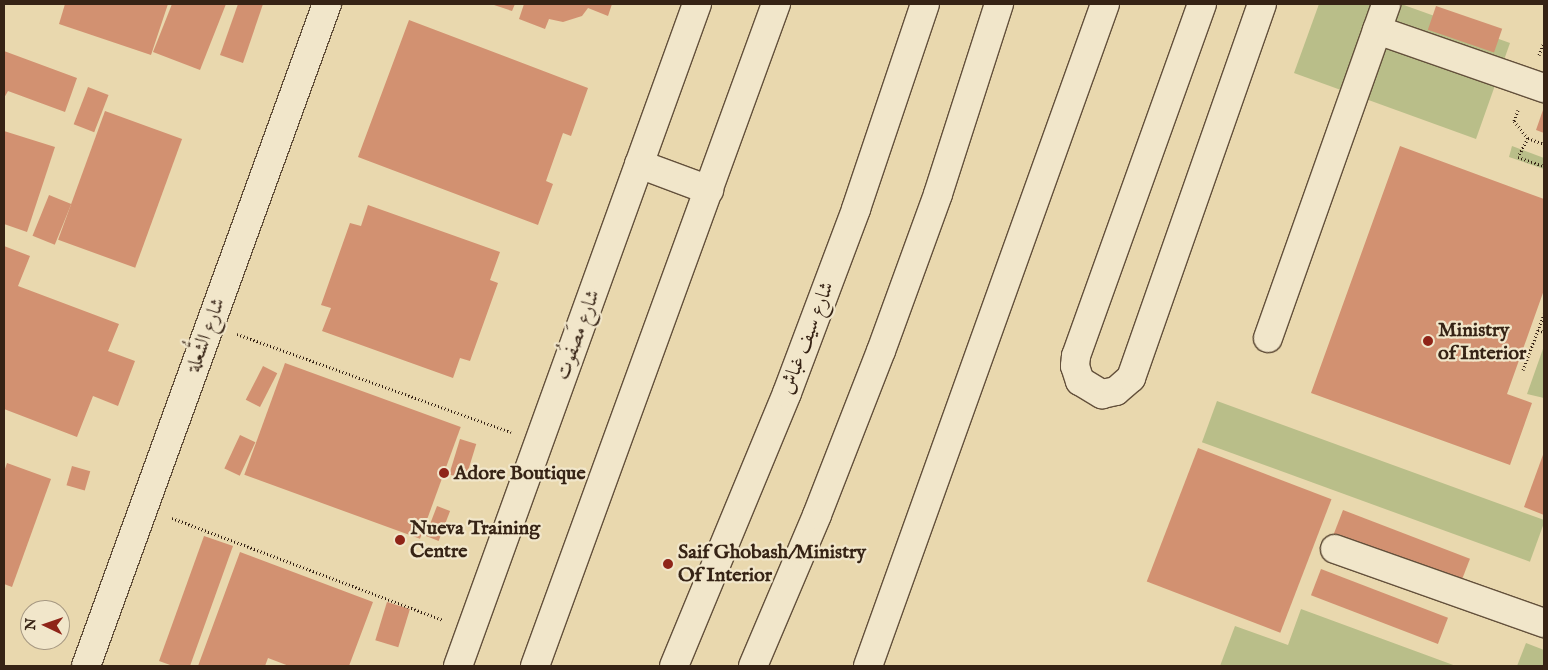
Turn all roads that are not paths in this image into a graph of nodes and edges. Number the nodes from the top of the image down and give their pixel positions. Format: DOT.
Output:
graph roads {
  1 [pos="327,4"];
  2 [pos="697,4"];
  3 [pos="776,4"];
  4 [pos="925,4"];
  5 [pos="999,4"];
  6 [pos="1105,4"];
  7 [pos="1202,4"];
  8 [pos="1262,4"];
  9 [pos="1386,4"];
  10 [pos="1377,30"];
  11 [pos="1544,88"];
  12 [pos="639,164"];
  13 [pos="709,190"];
  14 [pos="1268,338"];
  15 [pos="1335,549"];
  16 [pos="1544,623"];
  17 [pos="86,666"];
  18 [pos="458,666"];
  19 [pos="535,666"];
  20 [pos="674,666"];
  21 [pos="753,666"];
  22 [pos="868,666"];
  1 -- 17 [label="street, شارع الشُّعلة"];
  2 -- 12 [label="street, شارع مَصفُوت"];
  3 -- 13 [label="street"];
  4 -- 20 [label="street, شارع سيف غباش"];
  5 -- 21 [label="street"];
  6 -- 22 [label="street"];
  7 -- 8 [label="street"];
  9 -- 10 [label="street"];
  10 -- 11 [label="street"];
  10 -- 14 [label="street"];
  12 -- 13 [label="street"];
  12 -- 18 [label="street, شارع مَصفُوت"];
  13 -- 19 [label="street"];
  15 -- 16 [label="street"];
}
